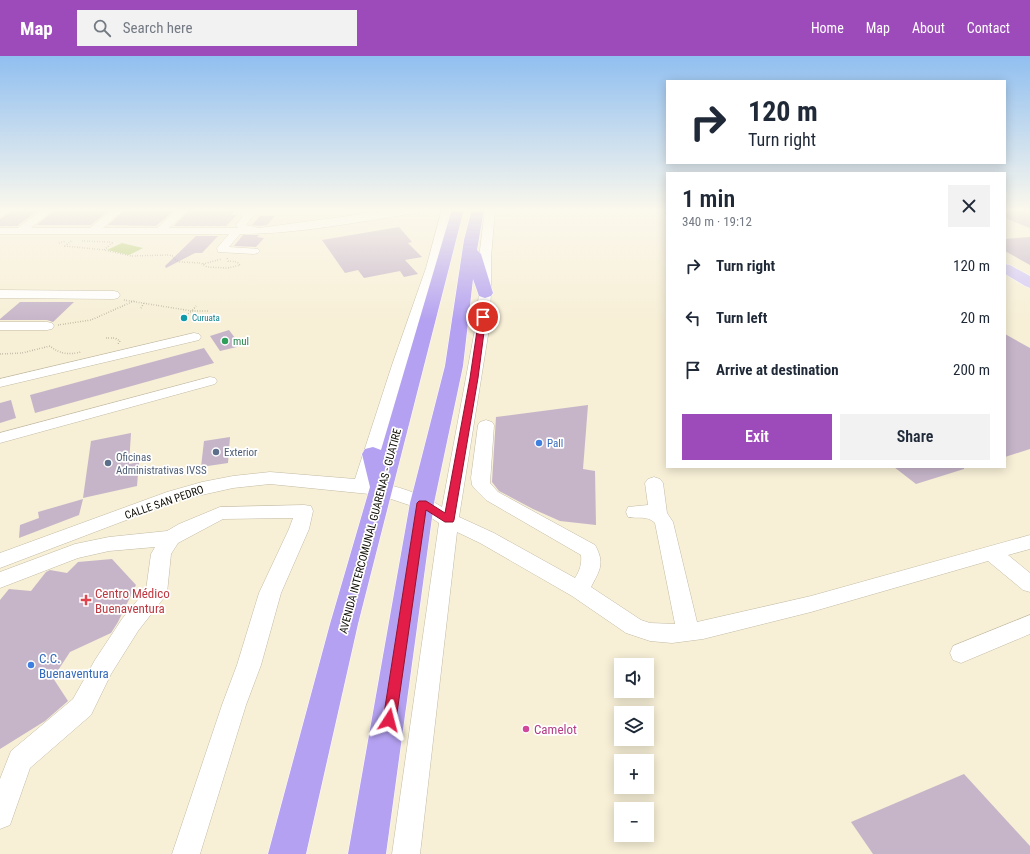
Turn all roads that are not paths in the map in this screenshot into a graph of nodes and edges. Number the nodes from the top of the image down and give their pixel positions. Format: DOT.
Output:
graph roads {
  1 [pos="224,246"];
  2 [pos="438,246"];
  3 [pos="447,246"];
  4 [pos="470,246"];
  5 [pos="473,246"];
  6 [pos="486,246"];
  7 [pos="254,252"];
  8 [pos="1006,268"];
  9 [pos="1006,269"];
  10 [pos="1030,278"];
  11 [pos="1030,283"];
  12 [pos="485,293"];
  13 [pos="0,294"];
  14 [pos="114,295"];
  15 [pos="0,326"];
  16 [pos="47,326"];
  17 [pos="194,337"];
  18 [pos="210,381"];
  19 [pos="0,383"];
  20 [pos="486,425"];
  21 [pos="0,438"];
  22 [pos="373,454"];
  23 [pos="654,483"];
  24 [pos="372,488"];
  25 [pos="422,503"];
  26 [pos="635,512"];
  27 [pos="658,514"];
  28 [pos="449,520"];
  29 [pos="171,538"];
  30 [pos="1030,542"];
  31 [pos="993,554"];
  32 [pos="0,561"];
  33 [pos="0,580"];
  34 [pos="1030,584"];
  35 [pos="579,590"];
  36 [pos="1030,624"];
  37 [pos="688,632"];
  38 [pos="961,653"];
  39 [pos="0,815"];
  40 [pos="186,854"];
  41 [pos="287,854"];
  42 [pos="366,854"];
  43 [pos="406,854"];
  1 -- 7 [label="street"];
  2 -- 22 [label="street, AVENIDA INTERCOMUNAL GUARENAS - GUATIRE"];
  3 -- 24 [label="highway, AVENIDA INTERCOMUNAL GUARENAS - GUATIRE"];
  4 -- 25 [label="highway"];
  5 -- 12 [label="highway"];
  6 -- 12 [label="street"];
  8 -- 10 [label="main road"];
  9 -- 11 [label="main road"];
  12 -- 28 [label="street"];
  13 -- 14 [label="street"];
  15 -- 16 [label="street"];
  17 -- 19 [label="street"];
  18 -- 21 [label="street"];
  20 -- 35 [label="street"];
  22 -- 24 [label="highway"];
  23 -- 27 [label="street"];
  24 -- 25 [label="street, CALLE SAN PEDRO"];
  24 -- 32 [label="street, CALLE SAN PEDRO"];
  24 -- 41 [label="highway, AVENIDA INTERCOMUNAL GUARENAS - GUATIRE"];
  25 -- 28 [label="street, CALLE SAN PEDRO"];
  25 -- 42 [label="highway"];
  26 -- 27 [label="street"];
  27 -- 37 [label="street"];
  28 -- 35 [label="street, CALLE SAN PEDRO"];
  28 -- 43 [label="street"];
  29 -- 33 [label="street"];
  29 -- 39 [label="street"];
  29 -- 40 [label="street"];
  30 -- 31 [label="street, CALLE SAN PEDRO"];
  31 -- 34 [label="street"];
  31 -- 37 [label="street, CALLE SAN PEDRO"];
  35 -- 37 [label="street, CALLE SAN PEDRO"];
  36 -- 38 [label="street"];
}
